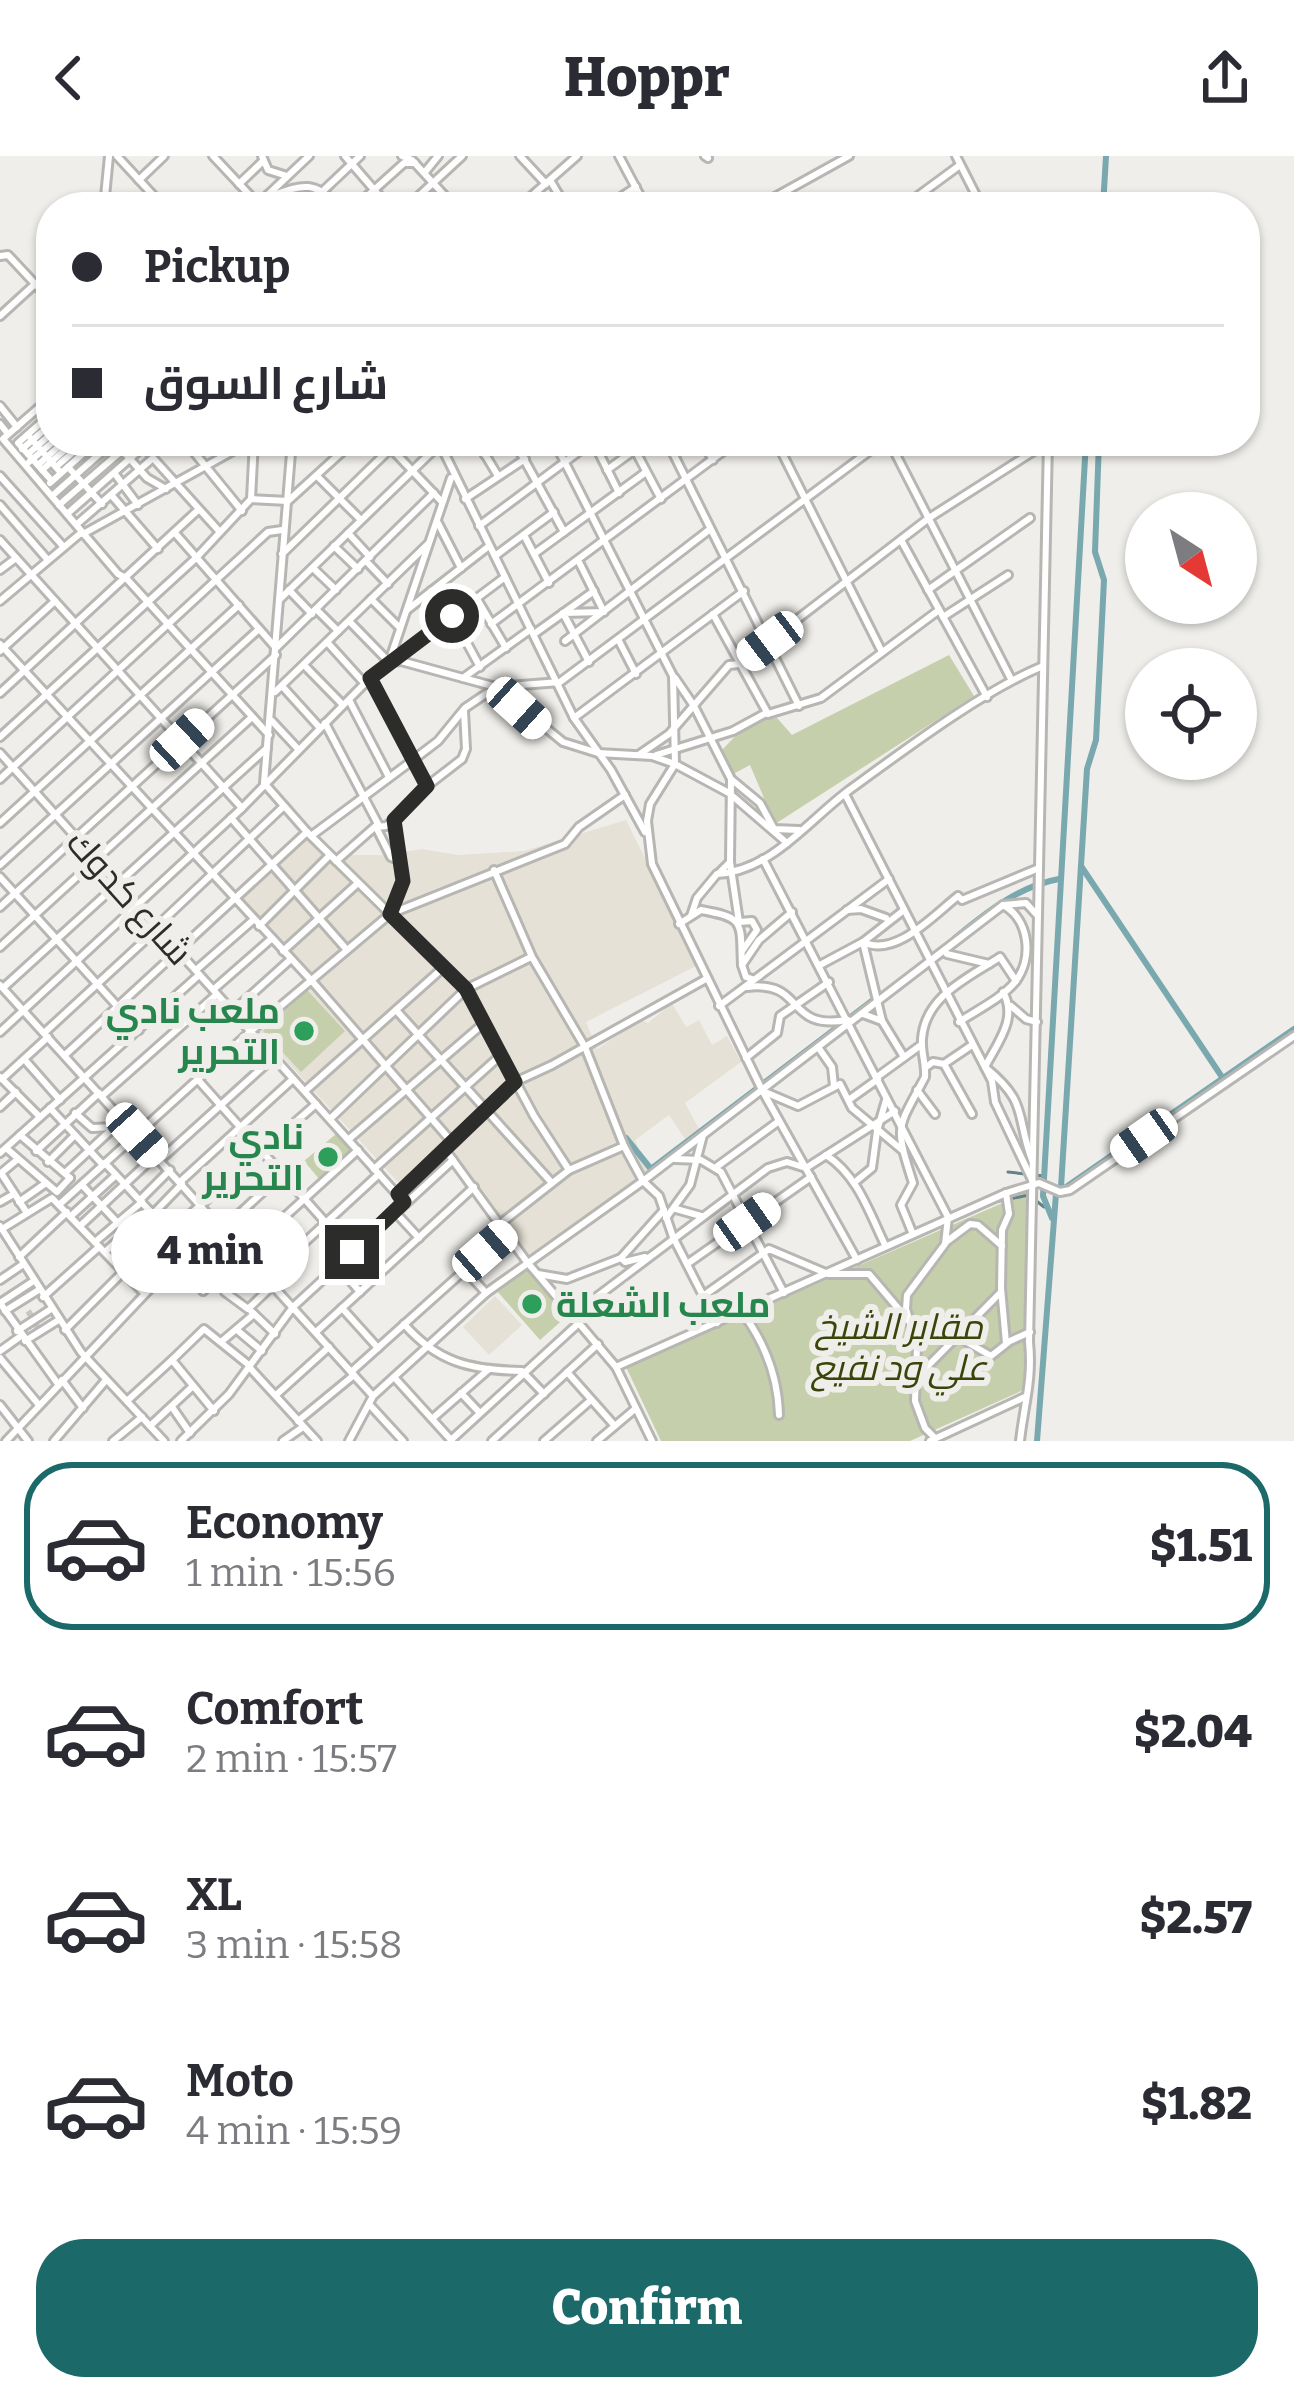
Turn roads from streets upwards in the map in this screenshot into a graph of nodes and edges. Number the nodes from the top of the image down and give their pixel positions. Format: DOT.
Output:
graph roads {
  1 [pos="113,156"];
  2 [pos="164,156"];
  3 [pos="213,156"];
  4 [pos="309,156"];
  5 [pos="360,156"];
  6 [pos="402,156"];
  7 [pos="438,156"];
  8 [pos="461,156"];
  9 [pos="520,156"];
  10 [pos="577,156"];
  11 [pos="620,156"];
  12 [pos="849,156"];
  13 [pos="261,158"];
  14 [pos="348,160"];
  15 [pos="958,160"];
  16 [pos="415,163"];
  17 [pos="425,172"];
  18 [pos="287,176"];
  19 [pos="139,180"];
  20 [pos="548,182"];
  21 [pos="239,184"];
  22 [pos="434,184"];
  23 [pos="636,187"];
  24 [pos="373,189"];
  25 [pos="324,190"];
  26 [pos="107,192"];
  27 [pos="149,192"];
  28 [pos="246,192"];
  29 [pos="273,192"];
  30 [pos="283,192"];
  31 [pos="370,192"];
  32 [pos="376,192"];
  33 [pos="425,192"];
  34 [pos="441,192"];
  35 [pos="536,192"];
  36 [pos="555,192"];
  37 [pos="628,192"];
  38 [pos="638,192"];
  39 [pos="788,192"];
  40 [pos="921,192"];
  41 [pos="974,192"];
  42 [pos="0,256"];
  43 [pos="34,284"];
  44 [pos="0,316"];
  45 [pos="0,406"];
  46 [pos="36,410"];
  47 [pos="30,416"];
  48 [pos="36,422"];
  49 [pos="0,424"];
  50 [pos="18,426"];
  51 [pos="36,434"];
  52 [pos="4,439"];
  53 [pos="48,456"];
  54 [pos="48,456"];
  55 [pos="48,456"];
  56 [pos="48,456"];
  57 [pos="67,456"];
  58 [pos="98,456"];
  59 [pos="100,456"];
  60 [pos="116,456"];
  61 [pos="126,456"];
  62 [pos="133,456"];
  63 [pos="141,456"];
  64 [pos="148,456"];
  65 [pos="197,456"];
  66 [pos="224,456"];
  67 [pos="252,456"];
  68 [pos="291,456"];
  69 [pos="339,456"];
  70 [pos="377,456"];
  71 [pos="399,456"];
  72 [pos="426,456"];
  73 [pos="446,456"];
  74 [pos="486,456"];
  75 [pos="523,456"];
  76 [pos="562,456"];
  77 [pos="573,456"];
  78 [pos="600,456"];
  79 [pos="626,456"];
  80 [pos="637,456"];
  81 [pos="674,456"];
  82 [pos="710,456"];
  83 [pos="717,456"];
  84 [pos="784,456"];
  85 [pos="866,456"];
  86 [pos="894,456"];
  87 [pos="1025,456"];
  88 [pos="1048,456"];
  89 [pos="525,459"];
  90 [pos="129,460"];
  91 [pos="712,460"];
  92 [pos="565,462"];
  93 [pos="106,464"];
  94 [pos="35,466"];
  95 [pos="204,467"];
  96 [pos="139,470"];
  97 [pos="412,470"];
  98 [pos="607,470"];
  99 [pos="646,472"];
  100 [pos="114,473"];
  101 [pos="0,476"];
  102 [pos="76,476"];
  103 [pos="317,476"];
  104 [pos="452,476"];
  105 [pos="498,476"];
  106 [pos="686,480"];
  107 [pos="538,483"];
  108 [pos="84,484"];
  109 [pos="125,484"];
  110 [pos="171,487"];
  111 [pos="434,493"];
  112 [pos="619,493"];
  113 [pos="92,494"];
  114 [pos="52,496"];
  115 [pos="113,497"];
  116 [pos="339,497"];
  117 [pos="251,499"];
  118 [pos="464,499"];
  119 [pos="661,500"];
  120 [pos="806,500"];
  121 [pos="288,501"];
  122 [pos="442,502"];
  123 [pos="102,504"];
  124 [pos="0,505"];
  125 [pos="138,505"];
  126 [pos="59,506"];
  127 [pos="198,510"];
  128 [pos="242,511"];
  129 [pos="125,512"];
  130 [pos="554,512"];
  131 [pos="591,512"];
  132 [pos="67,514"];
  133 [pos="929,518"];
  134 [pos="1030,518"];
  135 [pos="361,520"];
  136 [pos="436,521"];
  137 [pos="479,526"];
  138 [pos="80,530"];
  139 [pos="282,530"];
  140 [pos="710,530"];
  141 [pos="219,532"];
  142 [pos="564,532"];
  143 [pos="175,533"];
  144 [pos="348,533"];
  145 [pos="524,535"];
  146 [pos="0,540"];
  147 [pos="606,540"];
  148 [pos="901,540"];
  149 [pos="428,544"];
  150 [pos="63,545"];
  151 [pos="334,546"];
  152 [pos="489,546"];
  153 [pos="158,549"];
  154 [pos="282,554"];
  155 [pos="534,554"];
  156 [pos="0,556"];
  157 [pos="494,556"];
  158 [pos="16,558"];
  159 [pos="196,558"];
  160 [pos="368,559"];
  161 [pos="47,560"];
  162 [pos="726,560"];
  163 [pos="578,561"];
  164 [pos="3,567"];
  165 [pos="313,568"];
  166 [pos="461,568"];
  167 [pos="358,569"];
  168 [pos="956,572"];
  169 [pos="29,574"];
  170 [pos="1008,575"];
  171 [pos="505,577"];
  172 [pos="126,578"];
  173 [pos="216,580"];
  174 [pos="847,582"];
  175 [pos="550,583"];
  176 [pos="388,584"];
  177 [pos="289,590"];
  178 [pos="336,590"];
  179 [pos="928,590"];
  180 [pos="431,591"];
  181 [pos="594,591"];
  182 [pos="744,591"];
  183 [pos="630,593"];
  184 [pos="476,598"];
  185 [pos="371,599"];
  186 [pos="970,599"];
  187 [pos="280,600"];
  188 [pos="55,601"];
  189 [pos="146,601"];
  190 [pos="0,602"];
  191 [pos="239,605"];
  192 [pos="519,605"];
  193 [pos="314,612"];
  194 [pos="404,613"];
  195 [pos="563,613"];
  196 [pos="604,613"];
  197 [pos="713,614"];
  198 [pos="941,614"];
  199 [pos="450,617"];
  200 [pos="349,621"];
  201 [pos="646,621"];
  202 [pos="76,624"];
  203 [pos="491,624"];
  204 [pos="167,625"];
  205 [pos="400,628"];
  206 [pos="260,629"];
  207 [pos="338,631"];
  208 [pos="533,632"];
  209 [pos="574,634"];
  210 [pos="565,641"];
  211 [pos="619,641"];
  212 [pos="770,641"];
  213 [pos="327,643"];
  214 [pos="1,648"];
  215 [pos="506,648"];
  216 [pos="95,649"];
  217 [pos="191,649"];
  218 [pos="276,652"];
  219 [pos="882,652"];
  220 [pos="662,653"];
  221 [pos="389,662"];
  222 [pos="589,662"];
  223 [pos="739,664"];
  224 [pos="304,665"];
  225 [pos="1043,666"];
  226 [pos="480,667"];
  227 [pos="25,670"];
  228 [pos="116,671"];
  229 [pos="211,671"];
  230 [pos="636,674"];
  231 [pos="673,676"];
  232 [pos="464,678"];
  233 [pos="1011,679"];
  234 [pos="368,681"];
  235 [pos="560,682"];
  236 [pos="282,686"];
  237 [pos="496,687"];
  238 [pos="0,693"];
  239 [pos="47,694"];
  240 [pos="232,694"];
  241 [pos="139,695"];
  242 [pos="272,695"];
  243 [pos="987,697"];
  244 [pos="346,702"];
  245 [pos="694,706"];
  246 [pos="799,706"];
  247 [pos="465,708"];
  248 [pos="766,713"];
  249 [pos="67,717"];
  250 [pos="252,717"];
  251 [pos="161,718"];
  252 [pos="270,718"];
  253 [pos="574,718"];
  254 [pos="323,725"];
  255 [pos="674,728"];
  256 [pos="268,735"];
  257 [pos="0,737"];
  258 [pos="711,738"];
  259 [pos="182,740"];
  260 [pos="88,741"];
  261 [pos="267,748"];
  262 [pos="676,748"];
  263 [pos="298,749"];
  264 [pos="0,753"];
  265 [pos="598,753"];
  266 [pos="633,756"];
  267 [pos="652,756"];
  268 [pos="413,760"];
  269 [pos="110,764"];
  270 [pos="202,764"];
  271 [pos="675,764"];
  272 [pos="13,767"];
  273 [pos="389,777"];
  274 [pos="0,779"];
  275 [pos="731,779"];
  276 [pos="264,783"];
  277 [pos="222,786"];
  278 [pos="427,786"];
  279 [pos="130,789"];
  280 [pos="34,791"];
  281 [pos="729,793"];
  282 [pos="845,794"];
  283 [pos="625,795"];
  284 [pos="364,796"];
  285 [pos="284,806"];
  286 [pos="242,808"];
  287 [pos="151,810"];
  288 [pos="55,814"];
  289 [pos="231,818"];
  290 [pos="394,820"];
  291 [pos="0,823"];
  292 [pos="376,827"];
  293 [pos="774,830"];
  294 [pos="802,830"];
  295 [pos="172,833"];
  296 [pos="309,834"];
  297 [pos="77,838"];
  298 [pos="251,838"];
  299 [pos="787,843"];
  300 [pos="649,844"];
  301 [pos="191,854"];
  302 [pos="333,858"];
  303 [pos="763,859"];
  304 [pos="398,860"];
  305 [pos="97,861"];
  306 [pos="730,862"];
  307 [pos="0,865"];
  308 [pos="271,865"];
  309 [pos="1039,868"];
  310 [pos="494,871"];
  311 [pos="718,874"];
  312 [pos="732,874"];
  313 [pos="210,876"];
  314 [pos="0,877"];
  315 [pos="889,879"];
  316 [pos="116,883"];
  317 [pos="358,883"];
  318 [pos="295,891"];
  319 [pos="15,893"];
  320 [pos="234,901"];
  321 [pos="1004,905"];
  322 [pos="0,907"];
  323 [pos="138,907"];
  324 [pos="847,910"];
  325 [pos="904,910"];
  326 [pos="792,913"];
  327 [pos="390,914"];
  328 [pos="36,916"];
  329 [pos="691,916"];
  330 [pos="895,916"];
  331 [pos="1040,917"];
  332 [pos="319,918"];
  333 [pos="739,922"];
  334 [pos="256,923"];
  335 [pos="679,924"];
  336 [pos="156,928"];
  337 [pos="914,931"];
  338 [pos="56,938"];
  339 [pos="271,939"];
  340 [pos="807,941"];
  341 [pos="863,942"];
  342 [pos="0,947"];
  343 [pos="347,950"];
  344 [pos="179,951"];
  345 [pos="283,951"];
  346 [pos="742,952"];
  347 [pos="943,954"];
  348 [pos="532,957"];
  349 [pos="291,959"];
  350 [pos="78,962"];
  351 [pos="930,964"];
  352 [pos="989,964"];
  353 [pos="742,965"];
  354 [pos="820,965"];
  355 [pos="444,967"];
  356 [pos="198,972"];
  357 [pos="706,979"];
  358 [pos="311,980"];
  359 [pos="754,980"];
  360 [pos="1016,981"];
  361 [pos="829,982"];
  362 [pos="98,983"];
  363 [pos="1,988"];
  364 [pos="743,988"];
  365 [pos="466,989"];
  366 [pos="215,992"];
  367 [pos="1003,992"];
  368 [pos="946,993"];
  369 [pos="878,1003"];
  370 [pos="795,1004"];
  371 [pos="118,1006"];
  372 [pos="719,1006"];
  373 [pos="1011,1006"];
  374 [pos="396,1010"];
  375 [pos="25,1012"];
  376 [pos="232,1012"];
  377 [pos="863,1014"];
  378 [pos="882,1021"];
  379 [pos="484,1022"];
  380 [pos="849,1022"];
  381 [pos="959,1022"];
  382 [pos="1037,1022"];
  383 [pos="139,1030"];
  384 [pos="251,1031"];
  385 [pos="0,1032"];
  386 [pos="419,1034"];
  387 [pos="46,1035"];
  388 [pos="1294,1036"];
  389 [pos="364,1039"];
  390 [pos="921,1045"];
  391 [pos="972,1045"];
  392 [pos="585,1047"];
  393 [pos="818,1047"];
  394 [pos="501,1054"];
  395 [pos="65,1055"];
  396 [pos="275,1056"];
  397 [pos="904,1057"];
  398 [pos="24,1059"];
  399 [pos="746,1059"];
  400 [pos="441,1060"];
  401 [pos="944,1064"];
  402 [pos="386,1066"];
  403 [pos="926,1066"];
  404 [pos="985,1067"];
  405 [pos="1,1078"];
  406 [pos="86,1078"];
  407 [pos="294,1078"];
  408 [pos="878,1078"];
  409 [pos="198,1080"];
  410 [pos="515,1082"];
  411 [pos="834,1085"];
  412 [pos="465,1087"];
  413 [pos="407,1090"];
  414 [pos="762,1090"];
  415 [pos="917,1090"];
  416 [pos="305,1091"];
  417 [pos="16,1092"];
  418 [pos="100,1094"];
  419 [pos="887,1097"];
  420 [pos="60,1100"];
  421 [pos="850,1100"];
  422 [pos="316,1103"];
  423 [pos="221,1106"];
  424 [pos="0,1107"];
  425 [pos="50,1108"];
  426 [pos="486,1110"];
  427 [pos="895,1111"];
  428 [pos="76,1113"];
  429 [pos="935,1114"];
  430 [pos="972,1114"];
  431 [pos="40,1117"];
  432 [pos="431,1118"];
  433 [pos="123,1119"];
  434 [pos="330,1119"];
  435 [pos="880,1120"];
  436 [pos="779,1121"];
  437 [pos="900,1122"];
  438 [pos="64,1123"];
  439 [pos="114,1127"];
  440 [pos="240,1127"];
  441 [pos="874,1128"];
  442 [pos="704,1134"];
  443 [pos="75,1135"];
  444 [pos="137,1135"];
  445 [pos="20,1136"];
  446 [pos="349,1139"];
  447 [pos="452,1141"];
  448 [pos="624,1145"];
  449 [pos="444,1148"];
  450 [pos="3,1150"];
  451 [pos="89,1150"];
  452 [pos="358,1150"];
  453 [pos="902,1150"];
  454 [pos="38,1152"];
  455 [pos="262,1152"];
  456 [pos="826,1155"];
  457 [pos="158,1158"];
  458 [pos="18,1159"];
  459 [pos="672,1159"];
  460 [pos="453,1160"];
  461 [pos="698,1160"];
  462 [pos="51,1164"];
  463 [pos="104,1164"];
  464 [pos="27,1166"];
  465 [pos="1035,1167"];
  466 [pos="715,1168"];
  467 [pos="806,1168"];
  468 [pos="170,1170"];
  469 [pos="569,1170"];
  470 [pos="376,1171"];
  471 [pos="1,1174"];
  472 [pos="283,1174"];
  473 [pos="116,1175"];
  474 [pos="68,1176"];
  475 [pos="811,1177"];
  476 [pos="44,1181"];
  477 [pos="643,1181"];
  478 [pos="855,1182"];
  479 [pos="181,1183"];
  480 [pos="552,1183"];
  481 [pos="913,1183"];
  482 [pos="1039,1184"];
  483 [pos="125,1185"];
  484 [pos="80,1186"];
  485 [pos="474,1187"];
  486 [pos="933,1187"];
  487 [pos="1006,1193"];
  488 [pos="398,1194"];
  489 [pos="734,1195"];
  490 [pos="93,1196"];
  491 [pos="17,1198"];
  492 [pos="304,1198"];
  493 [pos="141,1201"];
  494 [pos="0,1202"];
  495 [pos="404,1202"];
  496 [pos="60,1204"];
  497 [pos="201,1205"];
  498 [pos="102,1206"];
  499 [pos="674,1209"];
  500 [pos="152,1212"];
  501 [pos="395,1212"];
  502 [pos="27,1214"];
  503 [pos="69,1214"];
  504 [pos="665,1214"];
  505 [pos="701,1216"];
  506 [pos="948,1217"];
  507 [pos="215,1220"];
  508 [pos="117,1222"];
  509 [pos="747,1222"];
  510 [pos="326,1223"];
  511 [pos="500,1224"];
  512 [pos="80,1226"];
  513 [pos="1,1227"];
  514 [pos="224,1228"];
  515 [pos="127,1232"];
  516 [pos="170,1232"];
  517 [pos="506,1233"];
  518 [pos="912,1233"];
  519 [pos="673,1237"];
  520 [pos="419,1238"];
  521 [pos="10,1243"];
  522 [pos="945,1244"];
  523 [pos="885,1246"];
  524 [pos="100,1247"];
  525 [pos="142,1248"];
  526 [pos="0,1249"];
  527 [pos="1004,1249"];
  528 [pos="186,1250"];
  529 [pos="763,1251"];
  530 [pos="245,1252"];
  531 [pos="352,1252"];
  532 [pos="647,1257"];
  533 [pos="621,1258"];
  534 [pos="857,1259"];
  535 [pos="153,1260"];
  536 [pos="21,1261"];
  537 [pos="526,1262"];
  538 [pos="687,1264"];
  539 [pos="338,1266"];
  540 [pos="464,1269"];
  541 [pos="122,1270"];
  542 [pos="164,1272"];
  543 [pos="537,1274"];
  544 [pos="828,1274"];
  545 [pos="0,1280"];
  546 [pos="270,1281"];
  547 [pos="33,1282"];
  548 [pos="133,1282"];
  549 [pos="202,1291"];
  550 [pos="225,1292"];
  551 [pos="360,1292"];
  552 [pos="1001,1292"];
  553 [pos="144,1293"];
  554 [pos="487,1293"];
  555 [pos="784,1293"];
  556 [pos="41,1294"];
  557 [pos="703,1296"];
  558 [pos="22,1301"];
  559 [pos="2,1306"];
  560 [pos="293,1306"];
  561 [pos="342,1308"];
  562 [pos="52,1309"];
  563 [pos="251,1311"];
  564 [pos="742,1312"];
  565 [pos="574,1314"];
  566 [pos="59,1320"];
  567 [pos="35,1322"];
  568 [pos="580,1322"];
  569 [pos="717,1323"];
  570 [pos="404,1324"];
  571 [pos="914,1327"];
  572 [pos="236,1329"];
  573 [pos="65,1330"];
  574 [pos="316,1332"];
  575 [pos="1030,1332"];
  576 [pos="275,1334"];
  577 [pos="21,1336"];
  578 [pos="954,1337"];
  579 [pos="221,1342"];
  580 [pos="598,1344"];
  581 [pos="1006,1344"];
  582 [pos="329,1346"];
  583 [pos="378,1348"];
  584 [pos="426,1349"];
  585 [pos="262,1351"];
  586 [pos="0,1355"];
  587 [pos="84,1356"];
  588 [pos="172,1360"];
  589 [pos="250,1367"];
  590 [pos="616,1367"];
  591 [pos="489,1369"];
  592 [pos="522,1371"];
  593 [pos="568,1372"];
  594 [pos="353,1373"];
  595 [pos="394,1377"];
  596 [pos="915,1379"];
  597 [pos="106,1380"];
  598 [pos="60,1382"];
  599 [pos="193,1386"];
  600 [pos="461,1393"];
  601 [pos="544,1394"];
  602 [pos="276,1395"];
  603 [pos="1025,1396"];
  604 [pos="371,1400"];
  605 [pos="591,1400"];
  606 [pos="127,1401"];
  607 [pos="39,1405"];
  608 [pos="172,1407"];
  609 [pos="1,1408"];
  610 [pos="83,1408"];
  611 [pos="636,1408"];
  612 [pos="214,1411"];
  613 [pos="479,1412"];
  614 [pos="779,1415"];
  615 [pos="142,1417"];
  616 [pos="432,1419"];
  617 [pos="301,1424"];
  618 [pos="614,1425"];
  619 [pos="150,1426"];
  620 [pos="18,1428"];
  621 [pos="190,1432"];
  622 [pos="648,1439"];
  623 [pos="451,1440"];
  624 [pos="933,1440"];
  625 [pos="6,1441"];
  626 [pos="28,1441"];
  627 [pos="54,1441"];
  628 [pos="113,1441"];
  629 [pos="164,1441"];
  630 [pos="181,1441"];
  631 [pos="283,1441"];
  632 [pos="317,1441"];
  633 [pos="349,1441"];
  634 [pos="403,1441"];
  635 [pos="491,1441"];
  636 [pos="544,1441"];
  637 [pos="596,1441"];
  638 [pos="1020,1441"];
  1 -- 19 [label="street"];
  1 -- 26 [label="street"];
  2 -- 19 [label="street"];
  3 -- 21 [label="street"];
  4 -- 18 [label="street"];
  5 -- 14 [label="street"];
  6 -- 16 [label="street"];
  7 -- 17 [label="street"];
  8 -- 22 [label="street"];
  9 -- 20 [label="street"];
  10 -- 20 [label="street"];
  11 -- 23 [label="street"];
  12 -- 39 [label="street"];
  13 -- 18 [label="street"];
  13 -- 21 [label="street"];
  14 -- 24 [label="street"];
  14 -- 25 [label="street"];
  15 -- 40 [label="street"];
  15 -- 41 [label="street"];
  16 -- 17 [label="street"];
  16 -- 24 [label="street"];
  17 -- 22 [label="street"];
  18 -- 29 [label="street"];
  19 -- 27 [label="street"];
  20 -- 35 [label="street"];
  20 -- 36 [label="street"];
  21 -- 28 [label="street"];
  22 -- 33 [label="street"];
  22 -- 34 [label="street"];
  23 -- 37 [label="street"];
  23 -- 38 [label="street"];
  24 -- 31 [label="street"];
  24 -- 32 [label="street"];
  25 -- 30 [label="street"];
  42 -- 43 [label="street"];
  43 -- 44 [label="street"];
  45 -- 50 [label="street"];
  46 -- 47 [label="street"];
  47 -- 48 [label="street"];
  47 -- 50 [label="street"];
  49 -- 52 [label="street"];
  50 -- 51 [label="street"];
  50 -- 52 [label="street"];
  52 -- 94 [label="street"];
  53 -- 94 [label="street"];
  54 -- 94 [label="street"];
  55 -- 94 [label="street"];
  56 -- 94 [label="street"];
  57 -- 102 [label="street"];
  58 -- 102 [label="street"];
  59 -- 93 [label="street"];
  60 -- 93 [label="street"];
  61 -- 90 [label="street"];
  62 -- 90 [label="street"];
  63 -- 96 [label="street"];
  64 -- 110 [label="street"];
  65 -- 95 [label="street"];
  66 -- 95 [label="street"];
  67 -- 117 [label="street"];
  68 -- 121 [label="street"];
  69 -- 103 [label="street"];
  70 -- 116 [label="street"];
  71 -- 97 [label="street"];
  72 -- 97 [label="street"];
  73 -- 104 [label="street"];
  74 -- 105 [label="street"];
  75 -- 89 [label="street"];
  76 -- 92 [label="street"];
  77 -- 92 [label="street"];
  78 -- 98 [label="street"];
  79 -- 98 [label="street"];
  80 -- 99 [label="street"];
  81 -- 106 [label="street"];
  82 -- 91 [label="street"];
  83 -- 91 [label="street"];
  84 -- 120 [label="street"];
  85 -- 120 [label="street"];
  86 -- 133 [label="street"];
  87 -- 133 [label="street"];
  88 -- 225 [label="street"];
  89 -- 105 [label="street"];
  89 -- 107 [label="street"];
  90 -- 96 [label="street"];
  90 -- 100 [label="street"];
  91 -- 106 [label="street"];
  92 -- 107 [label="street"];
  92 -- 131 [label="street"];
  93 -- 100 [label="street"];
  93 -- 108 [label="street"];
  94 -- 114 [label="street"];
  95 -- 110 [label="street"];
  95 -- 128 [label="street"];
  96 -- 109 [label="street"];
  96 -- 110 [label="street"];
  97 -- 111 [label="street"];
  97 -- 135 [label="street"];
  98 -- 112 [label="street"];
  99 -- 112 [label="street"];
  99 -- 119 [label="street"];
  100 -- 109 [label="street"];
  100 -- 113 [label="street"];
  101 -- 150 [label="street"];
  102 -- 108 [label="street"];
  102 -- 114 [label="street"];
  103 -- 116 [label="street"];
  103 -- 121 [label="street"];
  104 -- 118 [label="street"];
  104 -- 122 [label="street"];
  105 -- 118 [label="street"];
  106 -- 119 [label="street"];
  106 -- 140 [label="street"];
  107 -- 130 [label="street"];
  107 -- 137 [label="street"];
  108 -- 113 [label="street"];
  108 -- 126 [label="street"];
  109 -- 115 [label="street"];
  109 -- 125 [label="street"];
  110 -- 125 [label="street"];
  110 -- 127 [label="street"];
  111 -- 122 [label="street"];
  111 -- 160 [label="street"];
  112 -- 131 [label="street"];
  113 -- 123 [label="street"];
  113 -- 132 [label="street"];
  114 -- 126 [label="street"];
  115 -- 123 [label="street"];
  115 -- 129 [label="street"];
  116 -- 135 [label="street"];
  116 -- 154 [label="street"];
  117 -- 121 [label="street"];
  117 -- 128 [label="street"];
  118 -- 137 [label="street"];
  119 -- 147 [label="street"];
  120 -- 162 [label="street"];
  120 -- 174 [label="street"];
  121 -- 139 [label="street"];
  122 -- 136 [label="street"];
  123 -- 138 [label="street"];
  124 -- 161 [label="street"];
  125 -- 129 [label="street"];
  126 -- 132 [label="street"];
  127 -- 141 [label="street"];
  127 -- 143 [label="street"];
  128 -- 141 [label="street"];
  129 -- 138 [label="street"];
  129 -- 153 [label="street"];
  130 -- 142 [label="street"];
  130 -- 145 [label="street"];
  131 -- 142 [label="street"];
  131 -- 147 [label="street"];
  132 -- 138 [label="street"];
  133 -- 148 [label="street"];
  133 -- 168 [label="street"];
  134 -- 168 [label="street"];
  135 -- 144 [label="street"];
  136 -- 149 [label="street"];
  136 -- 166 [label="street"];
  137 -- 152 [label="street"];
  138 -- 150 [label="street"];
  138 -- 172 [label="street"];
  139 -- 154 [label="street"];
  139 -- 173 [label="street"];
  140 -- 162 [label="street"];
  140 -- 183 [label="street"];
  141 -- 159 [label="street"];
  142 -- 155 [label="street"];
  143 -- 153 [label="street"];
  143 -- 159 [label="street"];
  144 -- 151 [label="street"];
  144 -- 160 [label="street"];
  145 -- 155 [label="street"];
  145 -- 157 [label="street"];
  146 -- 158 [label="street"];
  147 -- 163 [label="street"];
  147 -- 183 [label="street"];
  148 -- 174 [label="street"];
  148 -- 179 [label="street"];
  149 -- 176 [label="street"];
  149 -- 194 [label="street"];
  150 -- 161 [label="street"];
  151 -- 165 [label="street"];
  151 -- 167 [label="street"];
  152 -- 157 [label="street"];
  152 -- 166 [label="street"];
  153 -- 172 [label="street"];
  154 -- 187 [label="street"];
  155 -- 175 [label="street"];
  156 -- 164 [label="street"];
  157 -- 171 [label="street"];
  158 -- 164 [label="street"];
  158 -- 169 [label="street"];
  159 -- 173 [label="street"];
  159 -- 189 [label="street"];
  160 -- 167 [label="street"];
  160 -- 176 [label="street"];
  161 -- 169 [label="street"];
  162 -- 182 [label="street"];
  162 -- 201 [label="street"];
  163 -- 175 [label="street"];
  163 -- 181 [label="street"];
  165 -- 177 [label="street"];
  165 -- 178 [label="street"];
  166 -- 180 [label="street"];
  167 -- 178 [label="street"];
  168 -- 179 [label="street"];
  168 -- 186 [label="street"];
  169 -- 188 [label="street"];
  169 -- 190 [label="street"];
  170 -- 186 [label="street"];
  171 -- 184 [label="street"];
  171 -- 192 [label="street"];
  172 -- 189 [label="street"];
  172 -- 202 [label="street"];
  173 -- 191 [label="street"];
  173 -- 204 [label="street"];
  174 -- 212 [label="street"];
  174 -- 219 [label="street"];
  175 -- 192 [label="street"];
  176 -- 185 [label="street"];
  177 -- 187 [label="street"];
  177 -- 193 [label="street"];
  178 -- 193 [label="street"];
  179 -- 198 [label="street"];
  180 -- 194 [label="street"];
  180 -- 199 [label="street"];
  181 -- 195 [label="street"];
  181 -- 196 [label="street"];
  182 -- 197 [label="street"];
  182 -- 212 [label="street"];
  183 -- 196 [label="street"];
  183 -- 201 [label="street"];
  184 -- 199 [label="street"];
  184 -- 203 [label="street"];
  185 -- 200 [label="street"];
  185 -- 205 [label="street"];
  186 -- 198 [label="street"];
  186 -- 233 [label="street"];
  187 -- 218 [label="street"];
  188 -- 202 [label="street"];
  188 -- 214 [label="street"];
  189 -- 204 [label="street"];
  189 -- 216 [label="street"];
  191 -- 206 [label="street"];
  191 -- 217 [label="street"];
  192 -- 203 [label="street"];
  192 -- 208 [label="street"];
  193 -- 207 [label="street"];
  193 -- 218 [label="street"];
  194 -- 205 [label="street"];
  195 -- 196 [label="street"];
  195 -- 208 [label="street"];
  195 -- 209 [label="street"];
  196 -- 209 [label="street"];
  197 -- 220 [label="street"];
  197 -- 223 [label="street"];
  198 -- 219 [label="street"];
  198 -- 243 [label="street"];
  199 -- 221 [label="street"];
  199 -- 226 [label="street"];
  200 -- 207 [label="street"];
  200 -- 221 [label="street"];
  201 -- 211 [label="street"];
  201 -- 220 [label="street"];
  202 -- 216 [label="street"];
  202 -- 227 [label="street"];
  203 -- 215 [label="street"];
  204 -- 217 [label="street"];
  204 -- 228 [label="street"];
  205 -- 221 [label="street"];
  206 -- 218 [label="street"];
  206 -- 229 [label="street"];
  207 -- 213 [label="street"];
  208 -- 215 [label="street"];
  208 -- 235 [label="street"];
  209 -- 210 [label="street"];
  209 -- 222 [label="street"];
  211 -- 222 [label="street"];
  211 -- 230 [label="street"];
  212 -- 223 [label="street"];
  212 -- 246 [label="street"];
  213 -- 224 [label="street"];
  213 -- 234 [label="street"];
  214 -- 227 [label="street"];
  215 -- 226 [label="street"];
  216 -- 228 [label="street"];
  216 -- 239 [label="street"];
  217 -- 229 [label="street"];
  217 -- 241 [label="street"];
  218 -- 240 [label="street"];
  218 -- 242 [label="street"];
  219 -- 246 [label="street"];
  220 -- 230 [label="street"];
  220 -- 231 [label="street"];
  221 -- 232 [label="street"];
  221 -- 234 [label="street"];
  222 -- 235 [label="street"];
  223 -- 245 [label="street"];
  223 -- 248 [label="street"];
  224 -- 236 [label="street"];
  224 -- 244 [label="street"];
  225 -- 233 [label="street"];
  225 -- 309 [label="street"];
  226 -- 232 [label="street"];
  227 -- 238 [label="street"];
  227 -- 239 [label="street"];
  228 -- 241 [label="street"];
  228 -- 249 [label="street"];
  229 -- 240 [label="street"];
  229 -- 251 [label="street"];
  230 -- 253 [label="street"];
  231 -- 245 [label="street"];
  231 -- 255 [label="street"];
  232 -- 237 [label="street"];
  233 -- 243 [label="street"];
  234 -- 244 [label="street"];
  234 -- 268 [label="street"];
  235 -- 237 [label="street"];
  235 -- 253 [label="street"];
  236 -- 242 [label="street"];
  236 -- 254 [label="street"];
  237 -- 247 [label="street"];
  237 -- 265 [label="street"];
  239 -- 249 [label="street"];
  239 -- 257 [label="street"];
  240 -- 250 [label="street"];
  240 -- 259 [label="street"];
  241 -- 251 [label="street"];
  241 -- 260 [label="street"];
  242 -- 252 [label="street"];
  243 -- 282 [label="street"];
  244 -- 254 [label="street"];
  244 -- 273 [label="street"];
  245 -- 255 [label="street"];
  245 -- 258 [label="street"];
  246 -- 248 [label="street"];
  247 -- 268 [label="street"];
  247 -- 278 [label="street"];
  248 -- 258 [label="street"];
  249 -- 260 [label="street"];
  249 -- 272 [label="street"];
  250 -- 256 [label="street"];
  250 -- 270 [label="street"];
  251 -- 259 [label="street"];
  251 -- 269 [label="street"];
  252 -- 256 [label="street"];
  252 -- 263 [label="street"];
  253 -- 265 [label="street"];
  254 -- 263 [label="street"];
  254 -- 284 [label="street"];
  255 -- 262 [label="street"];
  255 -- 266 [label="street"];
  256 -- 261 [label="street"];
  258 -- 262 [label="street"];
  258 -- 275 [label="street"];
  259 -- 270 [label="street"];
  259 -- 279 [label="street"];
  260 -- 269 [label="street"];
  260 -- 280 [label="street"];
  261 -- 276 [label="street"];
  261 -- 277 [label="street"];
  262 -- 267 [label="street"];
  262 -- 271 [label="street"];
  263 -- 276 [label="street"];
  264 -- 272 [label="street, شارع كدوك"];
  265 -- 266 [label="street"];
  265 -- 283 [label="street"];
  266 -- 267 [label="street"];
  267 -- 271 [label="street"];
  268 -- 273 [label="street"];
  268 -- 278 [label="street"];
  269 -- 279 [label="street"];
  269 -- 288 [label="street"];
  270 -- 277 [label="street"];
  270 -- 287 [label="street"];
  271 -- 281 [label="street"];
  271 -- 300 [label="street"];
  272 -- 274 [label="street"];
  272 -- 280 [label="street, شارع كدوك"];
  273 -- 284 [label="street"];
  275 -- 281 [label="street"];
  275 -- 293 [label="street"];
  276 -- 285 [label="street"];
  276 -- 286 [label="street"];
  277 -- 286 [label="street"];
  277 -- 295 [label="street"];
  278 -- 290 [label="street"];
  279 -- 287 [label="street"];
  279 -- 297 [label="street"];
  280 -- 288 [label="street, شارع كدوك"];
  280 -- 291 [label="street"];
  281 -- 293 [label="street"];
  281 -- 306 [label="street"];
  282 -- 294 [label="street"];
  282 -- 315 [label="street"];
  283 -- 300 [label="street"];
  283 -- 310 [label="street"];
  284 -- 292 [label="street"];
  284 -- 296 [label="street"];
  285 -- 296 [label="street"];
  285 -- 298 [label="street"];
  286 -- 289 [label="street"];
  287 -- 295 [label="street"];
  287 -- 305 [label="street"];
  288 -- 297 [label="street, شارع كدوك"];
  288 -- 307 [label="street"];
  289 -- 298 [label="street"];
  289 -- 301 [label="street"];
  290 -- 292 [label="street"];
  290 -- 304 [label="street"];
  292 -- 302 [label="street"];
  292 -- 304 [label="street"];
  293 -- 294 [label="street"];
  293 -- 299 [label="street"];
  294 -- 299 [label="street"];
  295 -- 301 [label="street"];
  295 -- 316 [label="street"];
  296 -- 302 [label="street"];
  296 -- 308 [label="street"];
  297 -- 305 [label="street, شارع كدوك"];
  297 -- 319 [label="street"];
  298 -- 308 [label="street"];
  298 -- 313 [label="street"];
  299 -- 303 [label="street"];
  300 -- 335 [label="street"];
  301 -- 313 [label="street"];
  301 -- 323 [label="street"];
  302 -- 317 [label="street"];
  302 -- 318 [label="street"];
  303 -- 312 [label="street"];
  303 -- 326 [label="street"];
  304 -- 327 [label="street"];
  305 -- 316 [label="street, شارع كدوك"];
  305 -- 328 [label="street"];
  306 -- 311 [label="street"];
  306 -- 312 [label="street"];
  308 -- 318 [label="street"];
  308 -- 320 [label="street"];
  309 -- 331 [label="street"];
  309 -- 337 [label="street"];
  310 -- 327 [label="street"];
  310 -- 348 [label="street"];
  311 -- 312 [label="street"];
  311 -- 329 [label="street"];
  312 -- 333 [label="street"];
  313 -- 320 [label="street"];
  313 -- 336 [label="street"];
  314 -- 319 [label="street"];
  315 -- 324 [label="street"];
  315 -- 325 [label="street"];
  316 -- 323 [label="street, شارع كدوك"];
  316 -- 338 [label="street"];
  317 -- 327 [label="street"];
  317 -- 332 [label="street"];
  318 -- 332 [label="street"];
  318 -- 334 [label="street"];
  319 -- 322 [label="street"];
  319 -- 328 [label="street"];
  320 -- 334 [label="street"];
  320 -- 344 [label="street"];
  321 -- 331 [label="street"];
  321 -- 347 [label="street"];
  321 -- 360 [label="street"];
  323 -- 336 [label="street, شارع كدوك"];
  323 -- 350 [label="street"];
  324 -- 330 [label="street"];
  324 -- 340 [label="street"];
  325 -- 330 [label="street"];
  325 -- 337 [label="street"];
  326 -- 340 [label="street"];
  326 -- 353 [label="street"];
  327 -- 343 [label="street"];
  327 -- 355 [label="street"];
  328 -- 338 [label="street"];
  328 -- 342 [label="street"];
  329 -- 333 [label="street"];
  329 -- 335 [label="street"];
  330 -- 341 [label="street"];
  331 -- 382 [label="street"];
  332 -- 343 [label="street"];
  332 -- 345 [label="street"];
  333 -- 346 [label="street"];
  333 -- 346 [label="street"];
  334 -- 339 [label="street"];
  334 -- 356 [label="street"];
  335 -- 357 [label="street"];
  336 -- 344 [label="street, شارع كدوك"];
  336 -- 362 [label="street"];
  337 -- 341 [label="street"];
  337 -- 351 [label="street"];
  338 -- 350 [label="street"];
  338 -- 363 [label="street"];
  339 -- 345 [label="street"];
  339 -- 366 [label="street"];
  340 -- 354 [label="street"];
  340 -- 359 [label="street"];
  341 -- 354 [label="street"];
  341 -- 369 [label="street"];
  343 -- 358 [label="street"];
  344 -- 356 [label="street, شارع كدوك"];
  344 -- 371 [label="street"];
  345 -- 349 [label="street"];
  346 -- 353 [label="street"];
  347 -- 351 [label="street"];
  347 -- 352 [label="street"];
  348 -- 365 [label="street"];
  348 -- 392 [label="street"];
  349 -- 358 [label="street"];
  349 -- 376 [label="street"];
  350 -- 362 [label="street"];
  350 -- 375 [label="street"];
  351 -- 368 [label="street"];
  351 -- 369 [label="street"];
  352 -- 360 [label="street"];
  352 -- 368 [label="street"];
  353 -- 359 [label="street"];
  354 -- 361 [label="street"];
  355 -- 365 [label="street"];
  355 -- 374 [label="street"];
  356 -- 366 [label="street, شارع كدوك"];
  356 -- 383 [label="street"];
  357 -- 372 [label="street"];
  357 -- 392 [label="street"];
  358 -- 384 [label="street"];
  358 -- 389 [label="street"];
  359 -- 364 [label="street"];
  360 -- 367 [label="street"];
  361 -- 370 [label="street"];
  361 -- 380 [label="street"];
  362 -- 371 [label="street"];
  362 -- 387 [label="street"];
  363 -- 375 [label="street"];
  364 -- 370 [label="street"];
  364 -- 372 [label="street"];
  365 -- 379 [label="street"];
  365 -- 386 [label="street"];
  366 -- 376 [label="street, شارع كدوك"];
  366 -- 418 [label="street"];
  367 -- 373 [label="street"];
  367 -- 381 [label="street"];
  368 -- 381 [label="street"];
  368 -- 390 [label="street"];
  369 -- 377 [label="street"];
  369 -- 378 [label="street"];
  370 -- 380 [label="street"];
  370 -- 399 [label="street"];
  371 -- 383 [label="street"];
  371 -- 395 [label="street"];
  372 -- 399 [label="street"];
  373 -- 382 [label="street"];
  373 -- 404 [label="street"];
  374 -- 386 [label="street"];
  374 -- 389 [label="street"];
  375 -- 385 [label="street"];
  375 -- 387 [label="street"];
  376 -- 384 [label="street, شارع كدوك"];
  377 -- 378 [label="street"];
  377 -- 380 [label="street"];
  378 -- 397 [label="street"];
  379 -- 394 [label="street"];
  379 -- 400 [label="street"];
  380 -- 393 [label="street"];
  380 -- 408 [label="street"];
  381 -- 391 [label="street"];
  382 -- 465 [label="street"];
  383 -- 406 [label="street"];
  384 -- 396 [label="street, شارع كدوك"];
  384 -- 409 [label="street"];
  386 -- 400 [label="street"];
  386 -- 402 [label="street"];
  387 -- 395 [label="street"];
  387 -- 398 [label="street"];
  388 -- 482 [label="street"];
  389 -- 402 [label="street"];
  389 -- 416 [label="street"];
  390 -- 397 [label="street"];
  390 -- 403 [label="street"];
  391 -- 401 [label="street"];
  391 -- 404 [label="street"];
  392 -- 410 [label="street"];
  392 -- 448 [label="street"];
  393 -- 411 [label="street"];
  393 -- 414 [label="street"];
  394 -- 410 [label="street"];
  394 -- 412 [label="street"];
  395 -- 406 [label="street"];
  396 -- 407 [label="street, شارع كدوك"];
  396 -- 423 [label="street"];
  397 -- 408 [label="street"];
  398 -- 405 [label="street"];
  398 -- 420 [label="street"];
  399 -- 414 [label="street"];
  400 -- 412 [label="street"];
  400 -- 413 [label="street"];
  401 -- 403 [label="street"];
  401 -- 430 [label="street"];
  402 -- 413 [label="street"];
  402 -- 434 [label="street"];
  403 -- 415 [label="street"];
  404 -- 465 [label="street"];
  404 -- 482 [label="street"];
  405 -- 417 [label="street"];
  406 -- 418 [label="street"];
  406 -- 420 [label="street"];
  407 -- 416 [label="street, شارع كدوك"];
  407 -- 440 [label="street"];
  408 -- 419 [label="street"];
  408 -- 421 [label="street"];
  409 -- 423 [label="street"];
  409 -- 444 [label="street"];
  410 -- 426 [label="street"];
  410 -- 469 [label="street"];
  411 -- 414 [label="street"];
  411 -- 421 [label="street"];
  412 -- 426 [label="street"];
  412 -- 432 [label="street"];
  413 -- 432 [label="street"];
  413 -- 446 [label="street"];
  414 -- 436 [label="street"];
  414 -- 442 [label="street"];
  415 -- 429 [label="street"];
  415 -- 437 [label="street"];
  416 -- 422 [label="street, شارع كدوك"];
  417 -- 424 [label="street"];
  417 -- 431 [label="street"];
  418 -- 428 [label="street"];
  418 -- 433 [label="street"];
  419 -- 427 [label="street"];
  419 -- 435 [label="street"];
  420 -- 425 [label="street"];
  421 -- 441 [label="street"];
  422 -- 434 [label="street, شارع كدوك"];
  422 -- 455 [label="street"];
  423 -- 440 [label="street"];
  423 -- 457 [label="street"];
  425 -- 431 [label="street"];
  425 -- 438 [label="street"];
  426 -- 447 [label="street"];
  426 -- 480 [label="street"];
  427 -- 435 [label="street"];
  427 -- 437 [label="street"];
  428 -- 438 [label="street"];
  428 -- 439 [label="street"];
  431 -- 445 [label="street"];
  432 -- 447 [label="street"];
  432 -- 470 [label="street"];
  433 -- 439 [label="street"];
  433 -- 444 [label="street"];
  434 -- 446 [label="street, شارع كدوك"];
  435 -- 441 [label="street"];
  436 -- 466 [label="street"];
  436 -- 467 [label="street"];
  437 -- 453 [label="street"];
  437 -- 486 [label="street"];
  438 -- 443 [label="street"];
  438 -- 454 [label="street"];
  439 -- 451 [label="street"];
  440 -- 455 [label="street"];
  440 -- 479 [label="street"];
  441 -- 453 [label="street"];
  441 -- 456 [label="street"];
  441 -- 478 [label="street"];
  442 -- 459 [label="street"];
  442 -- 461 [label="street"];
  443 -- 451 [label="street"];
  443 -- 462 [label="street"];
  444 -- 457 [label="street"];
  444 -- 463 [label="street"];
  445 -- 450 [label="street"];
  445 -- 454 [label="street"];
  446 -- 452 [label="street, شارع كدوك"];
  447 -- 449 [label="street"];
  448 -- 469 [label="street"];
  448 -- 477 [label="street"];
  449 -- 460 [label="street"];
  449 -- 488 [label="street"];
  450 -- 458 [label="street"];
  451 -- 463 [label="street"];
  451 -- 474 [label="street"];
  452 -- 470 [label="street, شارع كدوك"];
  452 -- 492 [label="street"];
  453 -- 481 [label="street"];
  454 -- 462 [label="street"];
  454 -- 464 [label="street"];
  455 -- 472 [label="street"];
  455 -- 497 [label="street"];
  456 -- 467 [label="street"];
  456 -- 478 [label="street"];
  457 -- 468 [label="street"];
  457 -- 483 [label="street"];
  458 -- 464 [label="street"];
  458 -- 471 [label="street"];
  459 -- 461 [label="street"];
  459 -- 477 [label="street"];
  460 -- 485 [label="street"];
  460 -- 495 [label="street"];
  461 -- 466 [label="street"];
  461 -- 499 [label="street"];
  462 -- 474 [label="street"];
  462 -- 476 [label="street"];
  463 -- 473 [label="street"];
  463 -- 484 [label="street"];
  464 -- 476 [label="street"];
  465 -- 482 [label="street"];
  466 -- 489 [label="street"];
  467 -- 475 [label="street"];
  467 -- 489 [label="street"];
  468 -- 479 [label="street"];
  468 -- 493 [label="street"];
  469 -- 480 [label="street"];
  470 -- 488 [label="street, شارع كدوك"];
  470 -- 510 [label="street"];
  471 -- 491 [label="street"];
  472 -- 492 [label="street"];
  472 -- 514 [label="street"];
  473 -- 483 [label="street"];
  473 -- 490 [label="street"];
  474 -- 476 [label="street"];
  474 -- 484 [label="street"];
  475 -- 509 [label="street"];
  475 -- 534 [label="street"];
  476 -- 491 [label="street"];
  477 -- 504 [label="street"];
  477 -- 537 [label="street"];
  478 -- 523 [label="street"];
  479 -- 497 [label="street"];
  479 -- 500 [label="street"];
  480 -- 511 [label="street"];
  481 -- 486 [label="street"];
  481 -- 518 [label="street"];
  482 -- 487 [label="street"];
  482 -- 575 [label="street"];
  483 -- 493 [label="street"];
  483 -- 498 [label="street"];
  484 -- 490 [label="street"];
  484 -- 496 [label="street"];
  485 -- 511 [label="street"];
  485 -- 520 [label="street"];
  486 -- 506 [label="street"];
  487 -- 506 [label="street"];
  487 -- 527 [label="street"];
  488 -- 495 [label="street, شارع كدوك"];
  489 -- 505 [label="street"];
  489 -- 509 [label="street"];
  490 -- 498 [label="street"];
  490 -- 503 [label="street"];
  491 -- 494 [label="street"];
  491 -- 502 [label="street"];
  492 -- 510 [label="street"];
  492 -- 530 [label="street"];
  493 -- 500 [label="street"];
  493 -- 508 [label="street"];
  495 -- 501 [label="street"];
  496 -- 502 [label="street"];
  496 -- 503 [label="street"];
  497 -- 507 [label="street"];
  497 -- 516 [label="street"];
  498 -- 508 [label="street"];
  498 -- 512 [label="street"];
  499 -- 504 [label="street"];
  499 -- 505 [label="street"];
  500 -- 515 [label="street"];
  500 -- 516 [label="street"];
  501 -- 520 [label="street"];
  501 -- 531 [label="street"];
  502 -- 513 [label="street"];
  503 -- 512 [label="street"];
  503 -- 536 [label="street"];
  504 -- 519 [label="street"];
  504 -- 533 [label="street"];
  505 -- 519 [label="street"];
  506 -- 518 [label="street"];
  506 -- 522 [label="street"];
  507 -- 514 [label="street"];
  507 -- 528 [label="street"];
  508 -- 515 [label="street"];
  508 -- 524 [label="street"];
  509 -- 529 [label="street"];
  509 -- 538 [label="street"];
  510 -- 531 [label="street"];
  510 -- 546 [label="street"];
  511 -- 517 [label="street"];
  512 -- 524 [label="street"];
  513 -- 521 [label="street"];
  514 -- 530 [label="street"];
  515 -- 524 [label="street"];
  515 -- 525 [label="street"];
  516 -- 525 [label="street"];
  516 -- 528 [label="street"];
  516 -- 535 [label="street"];
  517 -- 537 [label="street"];
  517 -- 540 [label="street"];
  518 -- 523 [label="street"];
  519 -- 532 [label="street"];
  519 -- 538 [label="street"];
  520 -- 551 [label="street"];
  521 -- 526 [label="street"];
  521 -- 536 [label="street"];
  522 -- 527 [label="street"];
  522 -- 571 [label="street"];
  523 -- 534 [label="street"];
  524 -- 541 [label="street"];
  524 -- 556 [label="street"];
  525 -- 535 [label="street"];
  525 -- 541 [label="street"];
  527 -- 552 [label="street"];
  528 -- 542 [label="street"];
  529 -- 544 [label="street"];
  529 -- 555 [label="street"];
  529 -- 557 [label="street"];
  530 -- 546 [label="street"];
  530 -- 549 [label="street"];
  531 -- 539 [label="street"];
  532 -- 533 [label="street"];
  532 -- 565 [label="street"];
  533 -- 543 [label="street"];
  534 -- 544 [label="street"];
  535 -- 542 [label="street"];
  535 -- 548 [label="street"];
  536 -- 545 [label="street"];
  536 -- 547 [label="street"];
  537 -- 543 [label="street"];
  537 -- 554 [label="street"];
  538 -- 557 [label="street"];
  539 -- 551 [label="street"];
  539 -- 560 [label="street"];
  540 -- 554 [label="street"];
  540 -- 570 [label="street"];
  541 -- 548 [label="street"];
  541 -- 573 [label="street"];
  542 -- 553 [label="street"];
  543 -- 565 [label="street"];
  544 -- 555 [label="street"];
  544 -- 571 [label="street"];
  546 -- 560 [label="street"];
  546 -- 563 [label="street"];
  547 -- 556 [label="street"];
  547 -- 559 [label="street"];
  548 -- 553 [label="street"];
  550 -- 563 [label="street"];
  551 -- 561 [label="street"];
  552 -- 578 [label="street"];
  552 -- 581 [label="street"];
  553 -- 587 [label="street"];
  554 -- 584 [label="street"];
  555 -- 564 [label="street"];
  556 -- 558 [label="street"];
  556 -- 562 [label="street"];
  557 -- 569 [label="street"];
  558 -- 559 [label="street"];
  558 -- 567 [label="street"];
  559 -- 577 [label="street"];
  560 -- 574 [label="street"];
  560 -- 576 [label="street"];
  561 -- 574 [label="street"];
  561 -- 583 [label="street"];
  562 -- 566 [label="street"];
  562 -- 567 [label="street"];
  563 -- 572 [label="street"];
  563 -- 576 [label="street"];
  564 -- 569 [label="street"];
  564 -- 614 [label="street"];
  565 -- 568 [label="street"];
  566 -- 567 [label="street"];
  566 -- 573 [label="street"];
  567 -- 577 [label="street"];
  568 -- 580 [label="street"];
  568 -- 592 [label="street"];
  569 -- 590 [label="street"];
  570 -- 583 [label="street"];
  570 -- 584 [label="street"];
  571 -- 578 [label="street"];
  571 -- 596 [label="street"];
  572 -- 579 [label="street"];
  572 -- 585 [label="street"];
  573 -- 587 [label="street"];
  574 -- 582 [label="street"];
  575 -- 581 [label="street"];
  575 -- 603 [label="street"];
  576 -- 585 [label="street"];
  577 -- 586 [label="street"];
  577 -- 598 [label="street"];
  578 -- 581 [label="street"];
  578 -- 596 [label="street"];
  579 -- 588 [label="street"];
  579 -- 589 [label="street"];
  580 -- 590 [label="street"];
  580 -- 593 [label="street"];
  582 -- 594 [label="street"];
  582 -- 602 [label="street"];
  583 -- 594 [label="street"];
  584 -- 591 [label="street"];
  584 -- 595 [label="street"];
  585 -- 589 [label="street"];
  586 -- 607 [label="street"];
  587 -- 597 [label="street"];
  587 -- 598 [label="street"];
  588 -- 599 [label="street"];
  588 -- 606 [label="street"];
  589 -- 602 [label="street"];
  589 -- 612 [label="street"];
  590 -- 611 [label="street"];
  591 -- 592 [label="street"];
  591 -- 600 [label="street"];
  592 -- 601 [label="street"];
  592 -- 613 [label="street"];
  593 -- 601 [label="street"];
  593 -- 605 [label="street"];
  594 -- 604 [label="street"];
  594 -- 617 [label="street"];
  595 -- 604 [label="street"];
  595 -- 616 [label="street"];
  596 -- 624 [label="street"];
  597 -- 606 [label="street"];
  597 -- 610 [label="street"];
  598 -- 607 [label="street"];
  598 -- 610 [label="street"];
  599 -- 608 [label="street"];
  599 -- 612 [label="street"];
  600 -- 613 [label="street"];
  600 -- 616 [label="street"];
  601 -- 635 [label="street"];
  602 -- 617 [label="street"];
  603 -- 624 [label="street"];
  603 -- 638 [label="street"];
  604 -- 633 [label="street"];
  604 -- 634 [label="street"];
  605 -- 618 [label="street"];
  605 -- 636 [label="street"];
  606 -- 615 [label="street"];
  607 -- 620 [label="street"];
  608 -- 619 [label="street"];
  608 -- 621 [label="street"];
  609 -- 620 [label="street"];
  610 -- 627 [label="street"];
  611 -- 618 [label="street"];
  611 -- 622 [label="street"];
  612 -- 621 [label="street"];
  613 -- 623 [label="street"];
  615 -- 619 [label="street"];
  615 -- 628 [label="street"];
  616 -- 623 [label="street"];
  617 -- 631 [label="street"];
  617 -- 632 [label="street"];
  618 -- 637 [label="street"];
  619 -- 629 [label="street"];
  620 -- 625 [label="street"];
  620 -- 626 [label="street"];
  621 -- 630 [label="street"];
}
